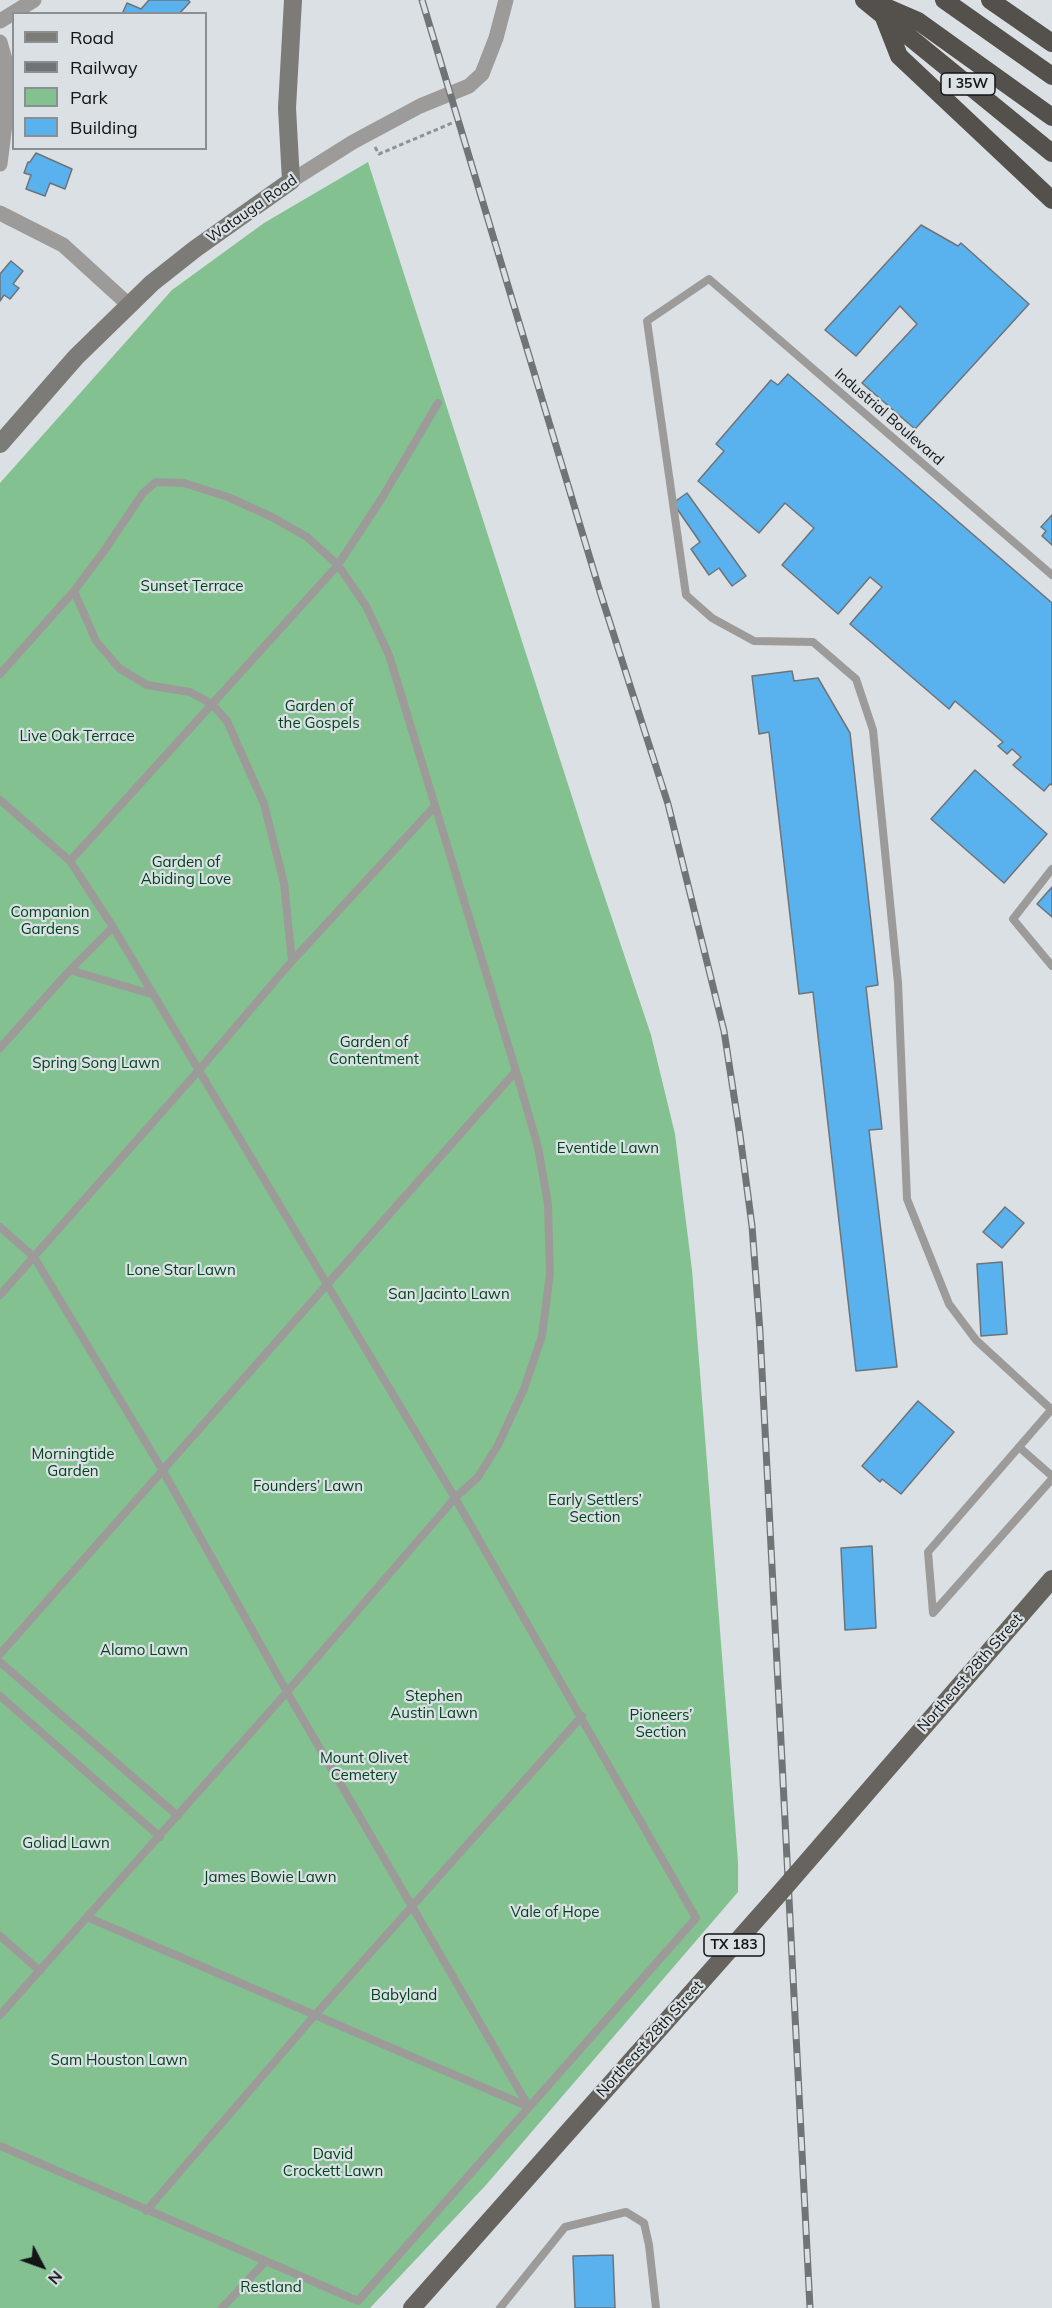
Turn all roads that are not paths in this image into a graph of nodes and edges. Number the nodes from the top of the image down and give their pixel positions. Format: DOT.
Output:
graph roads {
  1 [pos="34,0"];
  2 [pos="293,0"];
  3 [pos="506,0"];
  4 [pos="864,0"];
  5 [pos="868,0"];
  6 [pos="944,0"];
  7 [pos="990,0"];
  8 [pos="15,12"];
  9 [pos="883,15"];
  10 [pos="0,42"];
  11 [pos="1052,43"];
  12 [pos="1052,76"];
  13 [pos="1052,117"];
  14 [pos="1052,153"];
  15 [pos="0,164"];
  16 [pos="291,181"];
  17 [pos="1052,200"];
  18 [pos="0,213"];
  19 [pos="130,306"];
  20 [pos="438,403"];
  21 [pos="0,444"];
  22 [pos="338,564"];
  23 [pos="1052,575"];
  24 [pos="74,591"];
  25 [pos="0,674"];
  26 [pos="212,704"];
  27 [pos="0,800"];
  28 [pos="435,806"];
  29 [pos="70,861"];
  30 [pos="1052,869"];
  31 [pos="113,927"];
  32 [pos="292,961"];
  33 [pos="1052,966"];
  34 [pos="70,970"];
  35 [pos="151,994"];
  36 [pos="0,1048"];
  37 [pos="199,1070"];
  38 [pos="516,1071"];
  39 [pos="0,1227"];
  40 [pos="34,1257"];
  41 [pos="328,1283"];
  42 [pos="0,1295"];
  43 [pos="1052,1410"];
  44 [pos="1019,1447"];
  45 [pos="163,1471"];
  46 [pos="1052,1478"];
  47 [pos="455,1498"];
  48 [pos="1052,1579"];
  49 [pos="0,1654"];
  50 [pos="0,1662"];
  51 [pos="288,1692"];
  52 [pos="0,1696"];
  53 [pos="582,1716"];
  54 [pos="178,1816"];
  55 [pos="160,1837"];
  56 [pos="413,1907"];
  57 [pos="87,1917"];
  58 [pos="0,1936"];
  59 [pos="40,1971"];
  60 [pos="0,2015"];
  61 [pos="315,2015"];
  62 [pos="529,2107"];
  63 [pos="0,2146"];
  64 [pos="146,2211"];
  65 [pos="266,2262"];
  66 [pos="222,2308"];
  67 [pos="412,2308"];
  68 [pos="500,2308"];
  69 [pos="656,2308"];
  1 -- 8 [label="street"];
  2 -- 16 [label="street"];
  3 -- 16 [label="street, Watauga Road"];
  4 -- 9 [label="highway, I 35W"];
  5 -- 13 [label="highway"];
  6 -- 12 [label="highway"];
  7 -- 11 [label="highway"];
  9 -- 14 [label="highway, I 35W"];
  9 -- 17 [label="highway"];
  10 -- 15 [label="street"];
  16 -- 19 [label="street, Watauga Road"];
  18 -- 19 [label="street"];
  19 -- 21 [label="street, Watauga Road"];
  20 -- 22 [label="lane"];
  22 -- 24 [label="lane"];
  22 -- 26 [label="lane"];
  22 -- 28 [label="lane"];
  23 -- 43 [label="lane, Industrial Boulevard"];
  24 -- 25 [label="lane"];
  24 -- 26 [label="lane"];
  26 -- 29 [label="lane"];
  26 -- 32 [label="lane"];
  27 -- 29 [label="lane"];
  28 -- 32 [label="lane"];
  28 -- 38 [label="lane"];
  29 -- 31 [label="lane"];
  30 -- 33 [label="lane"];
  31 -- 34 [label="lane"];
  31 -- 35 [label="lane"];
  32 -- 37 [label="lane"];
  34 -- 35 [label="lane"];
  34 -- 36 [label="lane"];
  35 -- 37 [label="lane"];
  37 -- 40 [label="lane"];
  37 -- 41 [label="lane"];
  38 -- 41 [label="lane"];
  38 -- 47 [label="lane"];
  39 -- 40 [label="lane"];
  40 -- 42 [label="lane"];
  40 -- 45 [label="lane"];
  41 -- 45 [label="lane"];
  41 -- 47 [label="lane"];
  43 -- 44 [label="lane"];
  44 -- 46 [label="lane"];
  44 -- 46 [label="lane"];
  45 -- 49 [label="lane"];
  45 -- 51 [label="lane"];
  47 -- 51 [label="lane"];
  47 -- 53 [label="lane"];
  48 -- 67 [label="main road, Northeast 28th Street / TX 183, bridge"];
  50 -- 54 [label="lane"];
  51 -- 54 [label="lane"];
  51 -- 56 [label="lane"];
  52 -- 55 [label="lane"];
  53 -- 56 [label="lane"];
  53 -- 62 [label="lane"];
  54 -- 55 [label="lane"];
  55 -- 57 [label="lane"];
  56 -- 61 [label="lane"];
  56 -- 62 [label="lane"];
  57 -- 59 [label="lane"];
  57 -- 61 [label="lane"];
  58 -- 59 [label="lane"];
  59 -- 60 [label="lane"];
  61 -- 62 [label="lane"];
  61 -- 64 [label="lane"];
  62 -- 65 [label="lane"];
  63 -- 64 [label="lane"];
  64 -- 65 [label="lane"];
  65 -- 66 [label="lane"];
  68 -- 69 [label="lane"];
}
